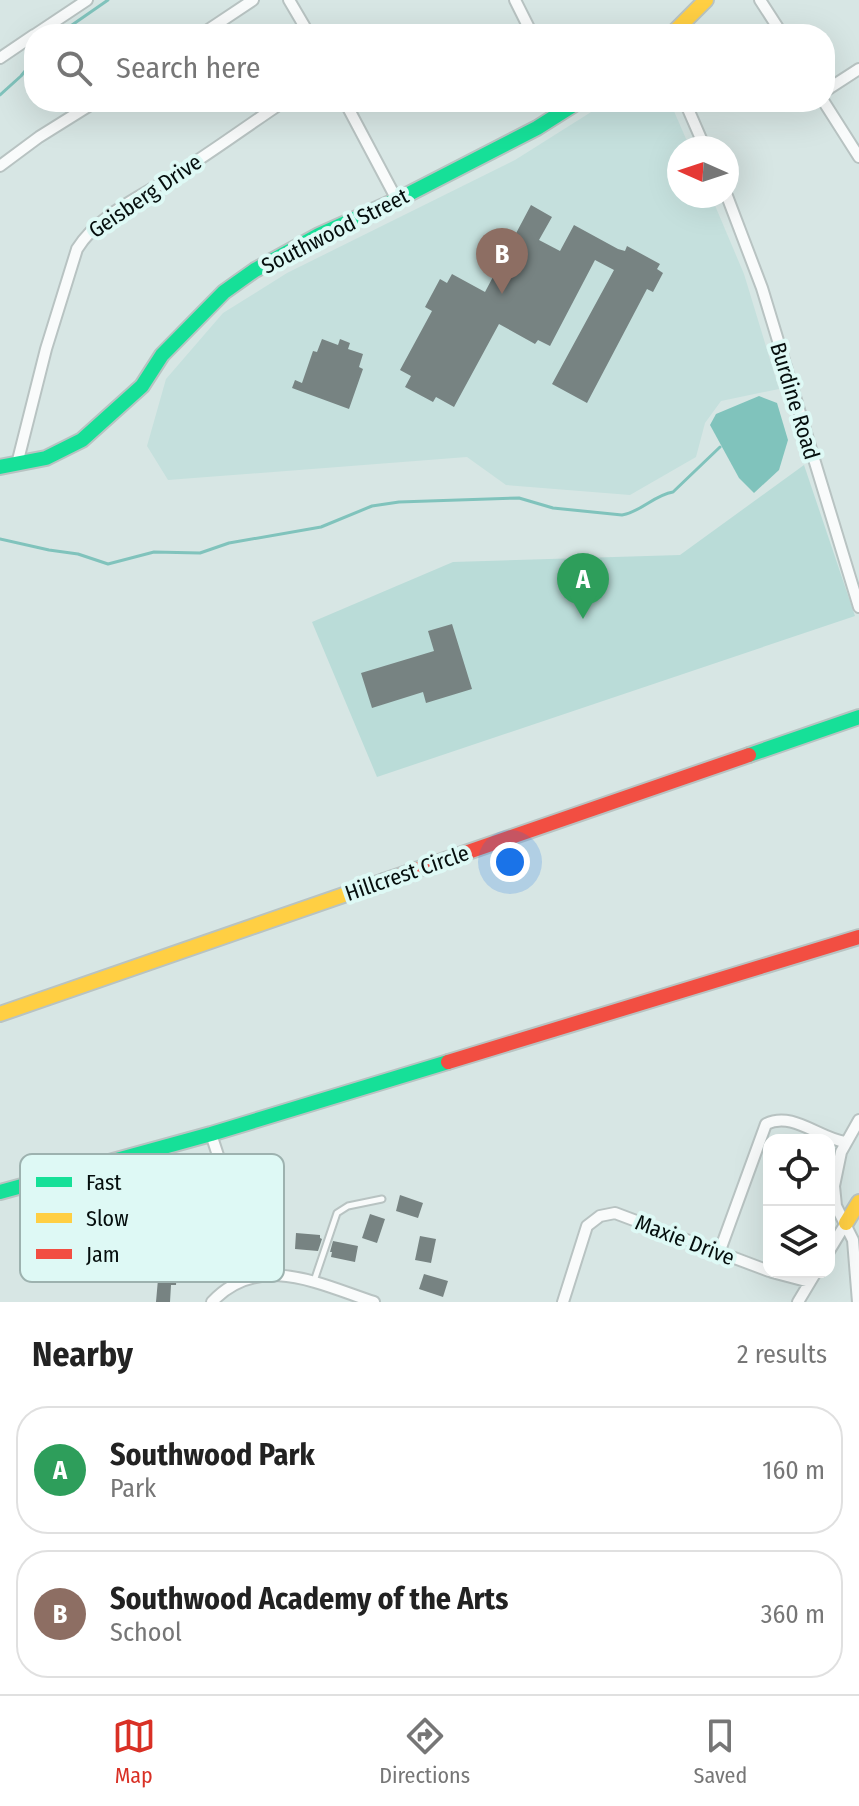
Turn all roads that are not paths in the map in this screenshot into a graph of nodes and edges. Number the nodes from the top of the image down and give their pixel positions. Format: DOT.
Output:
graph roads {
  1 [pos="87,0"];
  2 [pos="253,0"];
  3 [pos="289,0"];
  4 [pos="515,0"];
  5 [pos="706,0"];
  6 [pos="760,0"];
  7 [pos="50,24"];
  8 [pos="217,24"];
  9 [pos="303,24"];
  10 [pos="527,24"];
  11 [pos="682,24"];
  12 [pos="776,24"];
  13 [pos="24,42"];
  14 [pos="0,58"];
  15 [pos="859,69"];
  16 [pos="835,85"];
  17 [pos="79,112"];
  18 [pos="268,112"];
  19 [pos="350,112"];
  20 [pos="560,112"];
  21 [pos="689,112"];
  22 [pos="830,112"];
  23 [pos="700,136"];
  24 [pos="859,157"];
  25 [pos="0,166"];
  26 [pos="397,200"];
  27 [pos="732,208"];
  28 [pos="17,464"];
  29 [pos="0,467"];
  30 [pos="859,607"];
  31 [pos="859,717"];
  32 [pos="859,937"];
  33 [pos="0,1014"];
  34 [pos="859,1120"];
  35 [pos="211,1134"];
  36 [pos="845,1142"];
  37 [pos="138,1154"];
  38 [pos="218,1154"];
  39 [pos="20,1187"];
  40 [pos="0,1192"];
  41 [pos="382,1199"];
  42 [pos="859,1202"];
  43 [pos="846,1223"];
  44 [pos="835,1241"];
  45 [pos="719,1253"];
  46 [pos="763,1269"];
  47 [pos="284,1276"];
  48 [pos="812,1278"];
  49 [pos="242,1282"];
  50 [pos="314,1282"];
  51 [pos="337,1289"];
  52 [pos="212,1302"];
  53 [pos="332,1302"];
  54 [pos="374,1302"];
  55 [pos="563,1302"];
  56 [pos="798,1302"];
  57 [pos="858,1302"];
  1 -- 7 [label="street"];
  2 -- 8 [label="street"];
  3 -- 9 [label="street"];
  4 -- 10 [label="street"];
  5 -- 11 [label="street"];
  6 -- 12 [label="street"];
  13 -- 14 [label="street"];
  15 -- 16 [label="street"];
  17 -- 25 [label="street"];
  18 -- 28 [label="street, Geisberg Drive"];
  19 -- 26 [label="street"];
  20 -- 26 [label="street, Southwood Street"];
  21 -- 23 [label="street"];
  22 -- 24 [label="street"];
  26 -- 28 [label="street, Southwood Street"];
  27 -- 30 [label="street, Burdine Road"];
  28 -- 29 [label="street, Southwood Street"];
  31 -- 33 [label="street, Hillcrest Circle"];
  32 -- 35 [label="street"];
  34 -- 36 [label="street"];
  35 -- 37 [label="street"];
  35 -- 38 [label="street"];
  36 -- 43 [label="street"];
  36 -- 45 [label="street"];
  39 -- 40 [label="street"];
  41 -- 50 [label="lane"];
  42 -- 43 [label="street"];
  43 -- 44 [label="street"];
  43 -- 57 [label="street"];
  45 -- 46 [label="street, Maxie Drive"];
  45 -- 55 [label="street, Maxie Drive"];
  47 -- 50 [label="street"];
  48 -- 56 [label="street"];
  49 -- 52 [label="street"];
  50 -- 51 [label="street"];
  51 -- 53 [label="street"];
  51 -- 54 [label="street"];
}
